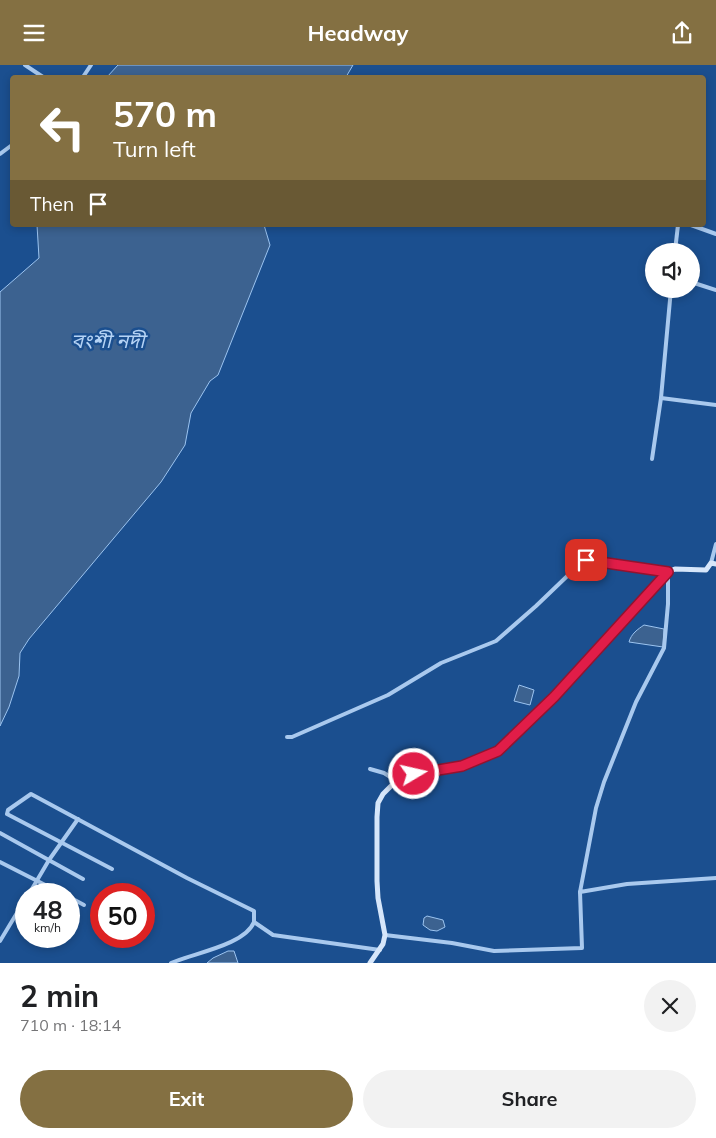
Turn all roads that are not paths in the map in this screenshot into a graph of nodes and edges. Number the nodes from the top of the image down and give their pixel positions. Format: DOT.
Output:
graph roads {
  1 [pos="25,65"];
  2 [pos="40,75"];
  3 [pos="678,227"];
  4 [pos="697,227"];
  5 [pos="716,234"];
  6 [pos="676,243"];
  7 [pos="700,285"];
  8 [pos="716,290"];
  9 [pos="670,298"];
  10 [pos="660,398"];
  11 [pos="716,405"];
  12 [pos="652,459"];
  13 [pos="716,544"];
  14 [pos="714,563"];
  15 [pos="668,572"];
  16 [pos="287,737"];
  17 [pos="370,769"];
  18 [pos="398,782"];
  19 [pos="78,819"];
  20 [pos="0,833"];
  21 [pos="62,841"];
  22 [pos="49,860"];
  23 [pos="0,862"];
  24 [pos="112,869"];
  25 [pos="716,878"];
  26 [pos="83,879"];
  27 [pos="37,880"];
  28 [pos="35,883"];
  29 [pos="43,883"];
  30 [pos="580,892"];
  31 [pos="80,903"];
  32 [pos="84,905"];
  33 [pos="15,916"];
  34 [pos="254,922"];
  35 [pos="385,935"];
  36 [pos="0,941"];
  37 [pos="380,950"];
  38 [pos="172,963"];
  39 [pos="370,963"];
  1 -- 2 [label="street"];
  3 -- 6 [label="street"];
  4 -- 5 [label="street"];
  7 -- 8 [label="street"];
  9 -- 10 [label="street"];
  10 -- 11 [label="street"];
  10 -- 12 [label="street"];
  13 -- 14 [label="street"];
  14 -- 15 [label="main road"];
  15 -- 16 [label="street"];
  15 -- 18 [label="main road"];
  15 -- 30 [label="street"];
  17 -- 18 [label="street"];
  18 -- 35 [label="main road"];
  19 -- 21 [label="street"];
  19 -- 21 [label="street"];
  19 -- 34 [label="street"];
  20 -- 22 [label="street"];
  21 -- 22 [label="street"];
  21 -- 24 [label="street"];
  22 -- 26 [label="street"];
  22 -- 27 [label="street"];
  23 -- 27 [label="street"];
  25 -- 30 [label="street"];
  27 -- 28 [label="street"];
  27 -- 29 [label="street"];
  30 -- 35 [label="street"];
  31 -- 32 [label="street"];
  33 -- 36 [label="street"];
  34 -- 37 [label="street"];
  34 -- 38 [label="street"];
  35 -- 37 [label="main road"];
  37 -- 39 [label="main road"];
}
